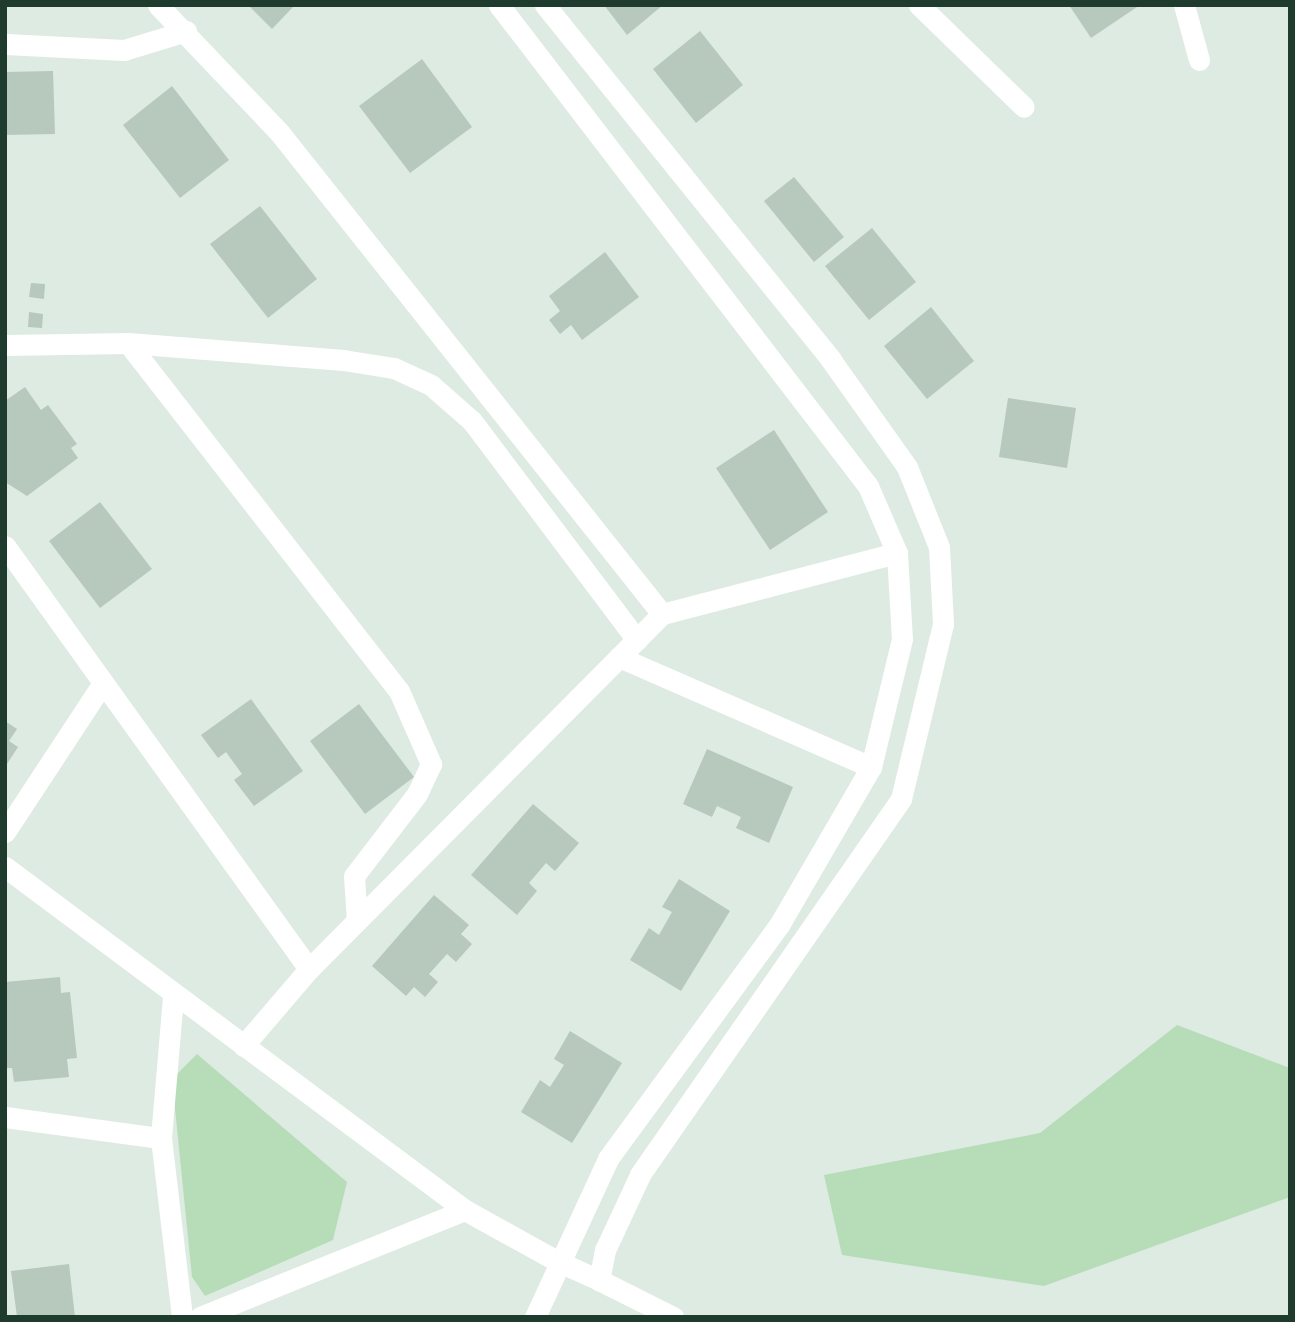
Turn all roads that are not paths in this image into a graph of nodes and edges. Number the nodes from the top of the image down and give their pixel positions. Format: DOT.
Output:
graph roads {
  1 [pos="158,5"];
  2 [pos="499,5"];
  3 [pos="545,5"];
  4 [pos="919,5"];
  5 [pos="1184,5"];
  6 [pos="186,31"];
  7 [pos="5,44"];
  8 [pos="1199,60"];
  9 [pos="1024,107"];
  10 [pos="128,343"];
  11 [pos="5,345"];
  12 [pos="5,546"];
  13 [pos="897,553"];
  14 [pos="662,614"];
  15 [pos="637,639"];
  16 [pos="619,657"];
  17 [pos="103,683"];
  18 [pos="871,767"];
  19 [pos="5,832"];
  20 [pos="5,867"];
  21 [pos="358,921"];
  22 [pos="309,969"];
  23 [pos="173,997"];
  24 [pos="243,1046"];
  25 [pos="5,1117"];
  26 [pos="161,1138"];
  27 [pos="465,1210"];
  28 [pos="559,1262"];
  29 [pos="600,1280"];
  30 [pos="183,1317"];
  31 [pos="200,1317"];
  32 [pos="535,1317"];
  33 [pos="673,1317"];
  1 -- 6 [label="street"];
  2 -- 13 [label="street"];
  3 -- 29 [label="street"];
  4 -- 9 [label="street"];
  5 -- 8 [label="street"];
  6 -- 7 [label="street"];
  6 -- 14 [label="street"];
  10 -- 11 [label="street"];
  10 -- 15 [label="street"];
  10 -- 21 [label="street"];
  12 -- 17 [label="street"];
  13 -- 14 [label="street"];
  13 -- 18 [label="street"];
  14 -- 15 [label="street"];
  15 -- 16 [label="street"];
  16 -- 18 [label="street"];
  16 -- 21 [label="street"];
  17 -- 19 [label="street"];
  17 -- 22 [label="street"];
  18 -- 28 [label="street"];
  20 -- 23 [label="street"];
  21 -- 22 [label="street"];
  22 -- 24 [label="street"];
  23 -- 24 [label="street"];
  23 -- 26 [label="street"];
  24 -- 27 [label="street"];
  25 -- 26 [label="street"];
  26 -- 30 [label="street"];
  27 -- 28 [label="street"];
  27 -- 31 [label="street"];
  28 -- 29 [label="street"];
  28 -- 32 [label="street"];
  29 -- 33 [label="street"];
}
